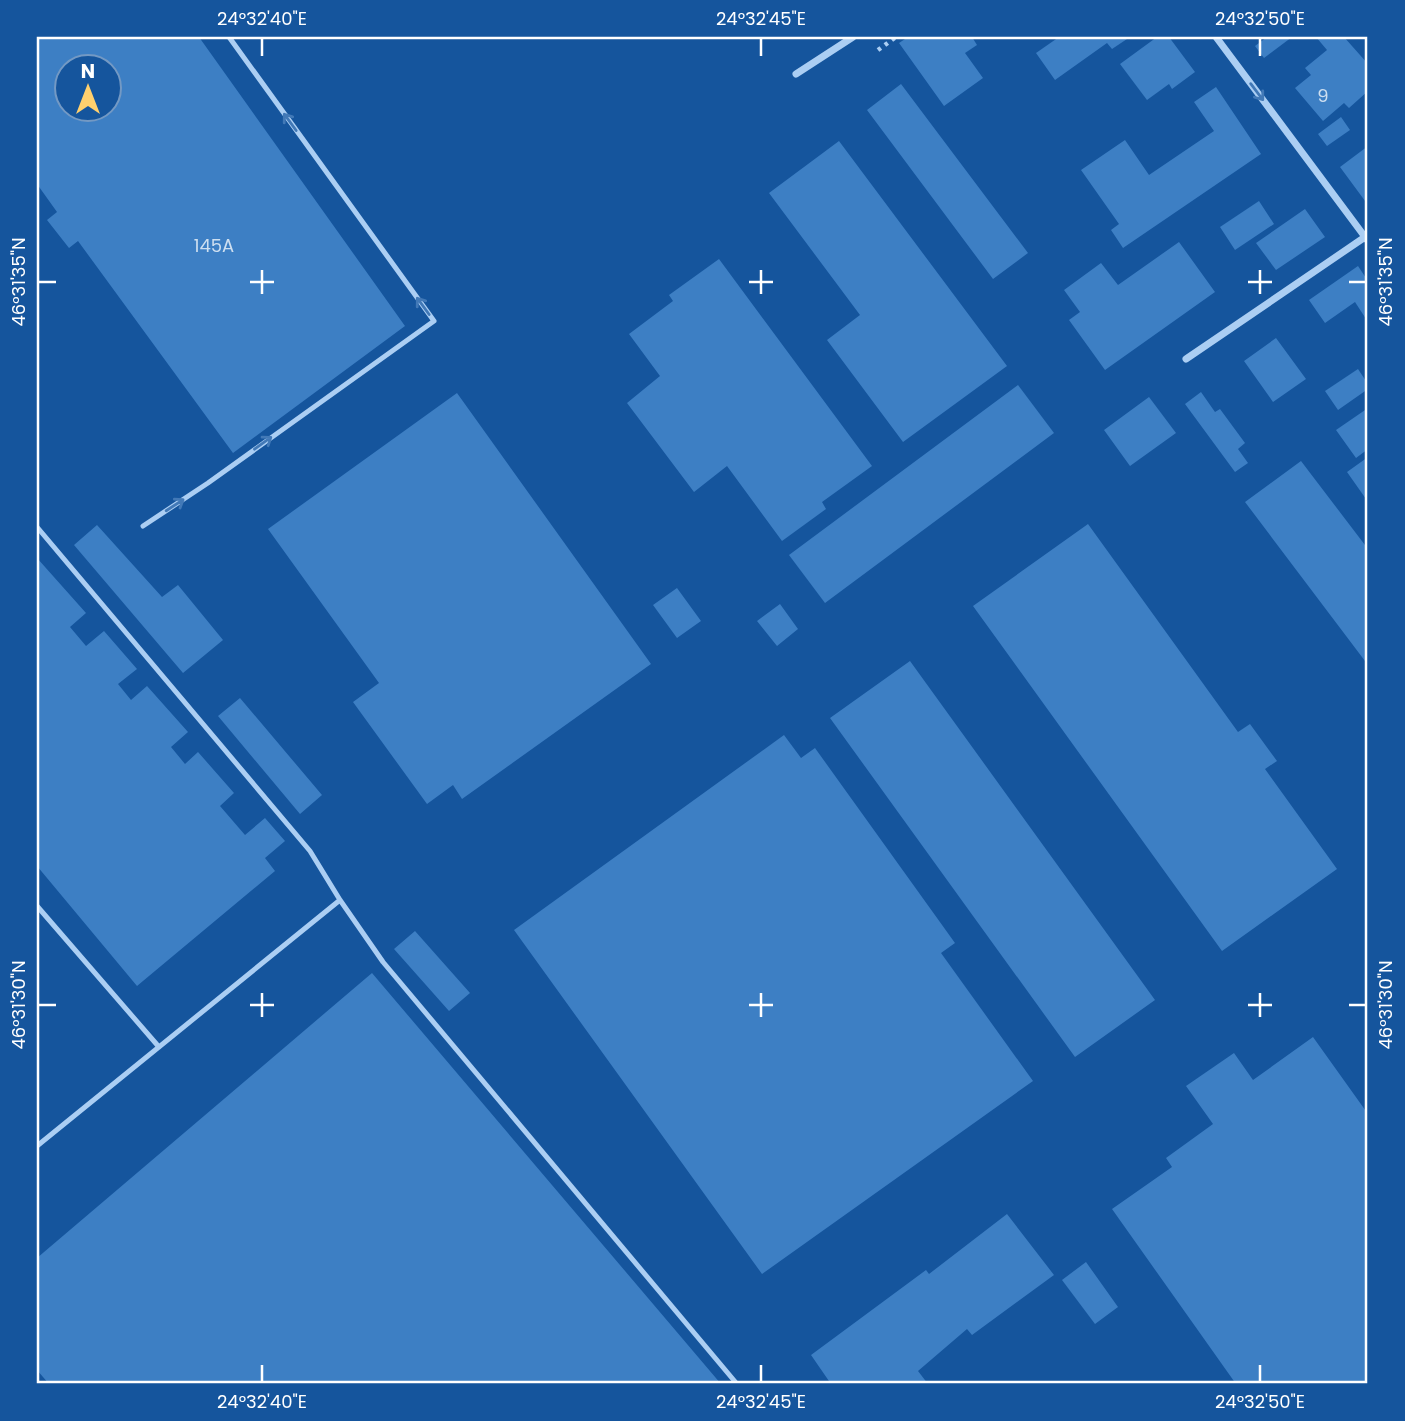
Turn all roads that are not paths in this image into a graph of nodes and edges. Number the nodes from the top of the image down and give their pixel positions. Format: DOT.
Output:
graph roads {
  1 [pos="229,37"];
  2 [pos="853,37"];
  3 [pos="1216,37"];
  4 [pos="796,74"];
  5 [pos="1367,237"];
  6 [pos="1186,359"];
  7 [pos="143,526"];
  8 [pos="37,527"];
  9 [pos="340,900"];
  10 [pos="37,906"];
  11 [pos="159,1047"];
  12 [pos="37,1146"];
  13 [pos="737,1384"];
  7 -- 1 [label="lane, one-way"];
  2 -- 4 [label="street"];
  3 -- 5 [label="street, one-way"];
  5 -- 6 [label="street"];
  8 -- 9 [label="lane"];
  9 -- 11 [label="lane"];
  9 -- 13 [label="lane"];
  10 -- 11 [label="lane"];
  11 -- 12 [label="lane"];
}
